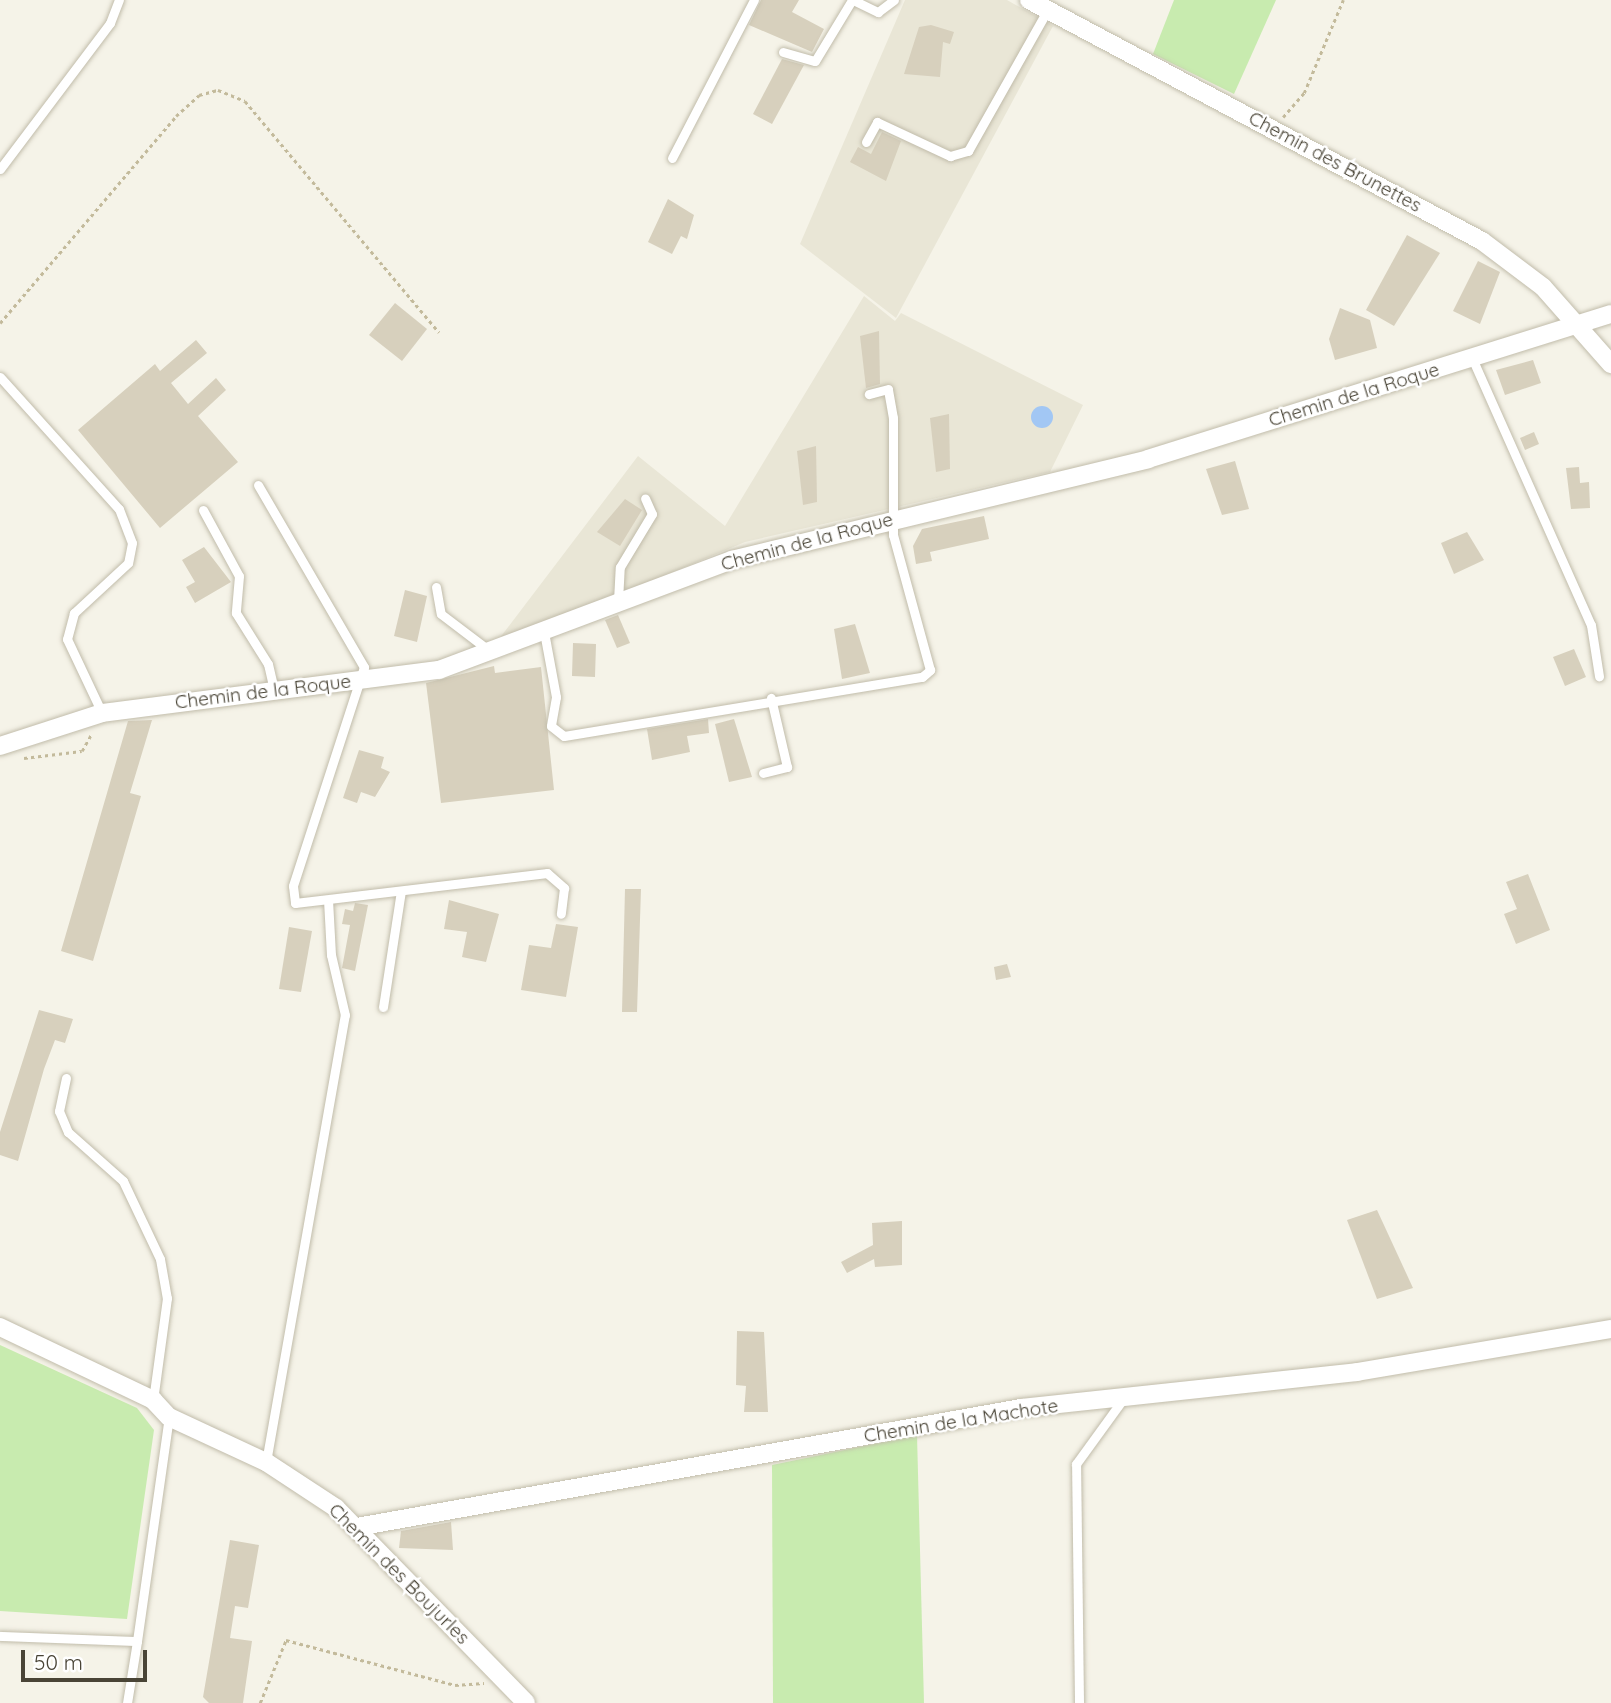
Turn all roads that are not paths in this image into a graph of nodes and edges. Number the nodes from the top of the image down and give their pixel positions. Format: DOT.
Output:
graph roads {
  1 [pos="119,0"];
  2 [pos="754,0"];
  3 [pos="853,0"];
  4 [pos="894,0"];
  5 [pos="1028,0"];
  6 [pos="1047,11"];
  7 [pos="783,52"];
  8 [pos="866,142"];
  9 [pos="672,158"];
  10 [pos="0,169"];
  11 [pos="1611,314"];
  12 [pos="1575,325"];
  13 [pos="1472,358"];
  14 [pos="1611,365"];
  15 [pos="0,377"];
  16 [pos="869,394"];
  17 [pos="258,485"];
  18 [pos="645,498"];
  19 [pos="203,510"];
  20 [pos="895,519"];
  21 [pos="436,587"];
  22 [pos="618,601"];
  23 [pos="544,632"];
  24 [pos="492,654"];
  25 [pos="1599,676"];
  26 [pos="357,680"];
  27 [pos="274,691"];
  28 [pos="771,698"];
  29 [pos="95,715"];
  30 [pos="0,746"];
  31 [pos="763,773"];
  32 [pos="401,891"];
  33 [pos="328,900"];
  34 [pos="561,914"];
  35 [pos="383,1007"];
  36 [pos="66,1078"];
  37 [pos="0,1327"];
  38 [pos="1611,1329"];
  39 [pos="1123,1399"];
  40 [pos="153,1400"];
  41 [pos="169,1417"];
  42 [pos="266,1462"];
  43 [pos="357,1527"];
  44 [pos="0,1636"];
  45 [pos="137,1641"];
  46 [pos="127,1703"];
  47 [pos="526,1703"];
  48 [pos="1079,1703"];
  1 -- 10 [label="lane"];
  2 -- 9 [label="lane"];
  3 -- 4 [label="lane"];
  3 -- 7 [label="lane"];
  5 -- 6 [label="street, Chemin des Brunettes"];
  6 -- 8 [label="lane"];
  6 -- 12 [label="street, Chemin des Brunettes"];
  11 -- 12 [label="street, Chemin de la Roque"];
  12 -- 13 [label="street, Chemin de la Roque"];
  12 -- 14 [label="street, Chemin des Brunettes"];
  13 -- 20 [label="street, Chemin de la Roque"];
  13 -- 25 [label="lane"];
  15 -- 29 [label="lane"];
  16 -- 20 [label="lane"];
  17 -- 26 [label="lane"];
  18 -- 22 [label="lane"];
  19 -- 27 [label="lane"];
  20 -- 22 [label="street, Chemin de la Roque"];
  20 -- 28 [label="lane"];
  21 -- 24 [label="lane"];
  22 -- 23 [label="street, Chemin de la Roque"];
  23 -- 24 [label="street, Chemin de la Roque"];
  23 -- 28 [label="lane"];
  24 -- 26 [label="street, Chemin de la Roque"];
  26 -- 27 [label="street, Chemin de la Roque"];
  26 -- 33 [label="lane"];
  27 -- 29 [label="street, Chemin de la Roque"];
  28 -- 31 [label="lane"];
  29 -- 30 [label="street, Chemin de la Roque"];
  32 -- 33 [label="lane"];
  32 -- 34 [label="lane"];
  32 -- 35 [label="lane"];
  33 -- 42 [label="lane"];
  36 -- 40 [label="lane"];
  37 -- 40 [label="street, Chemin des Boujurles"];
  38 -- 39 [label="street, Chemin de la Machote"];
  39 -- 43 [label="street, Chemin de la Machote"];
  39 -- 48 [label="lane"];
  40 -- 41 [label="street, Chemin des Boujurles"];
  41 -- 42 [label="street, Chemin des Boujurles"];
  41 -- 45 [label="lane"];
  42 -- 43 [label="street, Chemin des Boujurles"];
  43 -- 47 [label="street, Chemin des Boujurles"];
  44 -- 45 [label="lane"];
  45 -- 46 [label="lane"];
}
